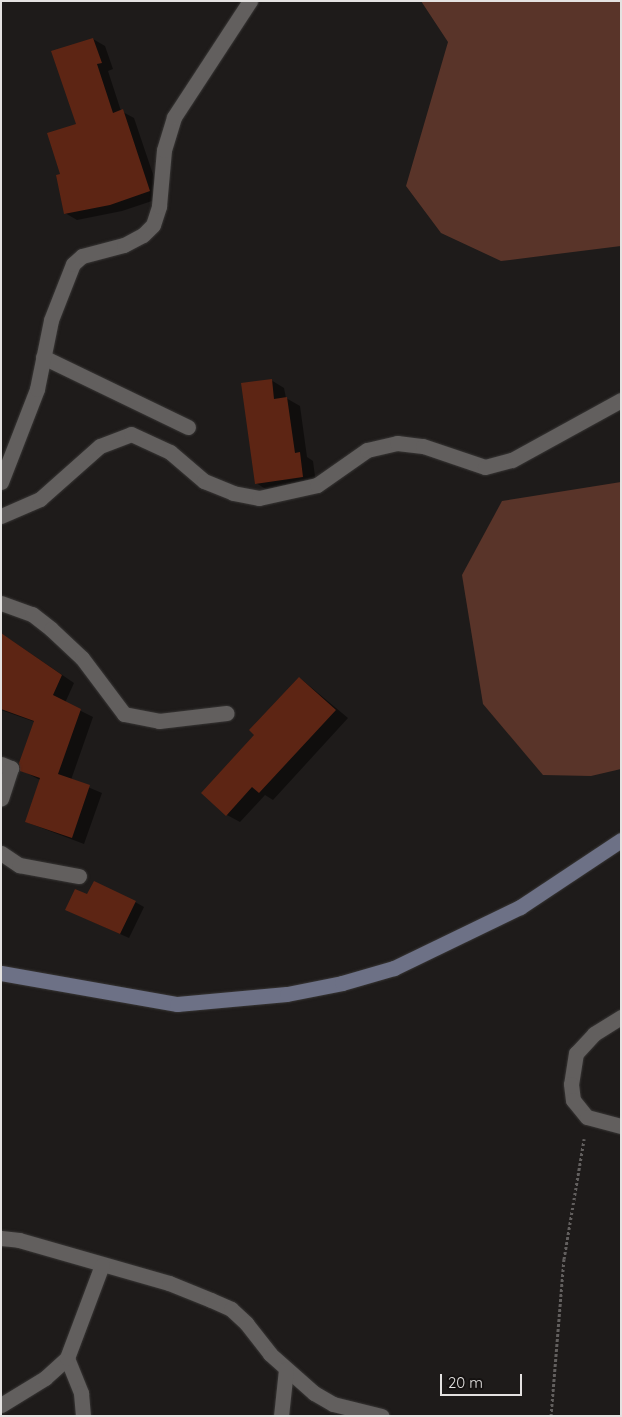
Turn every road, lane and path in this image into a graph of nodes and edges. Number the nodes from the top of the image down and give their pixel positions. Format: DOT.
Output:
graph roads {
  1 [pos="250,1"];
  2 [pos="43,357"];
  3 [pos="621,400"];
  4 [pos="188,427"];
  5 [pos="1,482"];
  6 [pos="1,516"];
  7 [pos="1,603"];
  8 [pos="227,713"];
  9 [pos="1,764"];
  10 [pos="1,798"];
  11 [pos="621,840"];
  12 [pos="1,853"];
  13 [pos="79,876"];
  14 [pos="1,974"];
  15 [pos="621,1017"];
  16 [pos="587,1117"];
  17 [pos="621,1126"];
  18 [pos="1,1238"];
  19 [pos="102,1266"];
  20 [pos="67,1358"];
  21 [pos="286,1369"];
  22 [pos="1,1405"];
  23 [pos="84,1416"];
  24 [pos="281,1416"];
  25 [pos="382,1416"];
  26 [pos="551,1416"];
  1 -- 2 [label="street"];
  2 -- 4 [label="street"];
  2 -- 5 [label="street"];
  3 -- 6 [label="street"];
  7 -- 8 [label="street"];
  9 -- 10 [label="street"];
  11 -- 14 [label="street"];
  12 -- 13 [label="street"];
  15 -- 16 [label="street"];
  16 -- 17 [label="street"];
  16 -- 26 [label="path"];
  18 -- 19 [label="street"];
  19 -- 20 [label="street"];
  19 -- 21 [label="street"];
  20 -- 22 [label="street"];
  20 -- 23 [label="street"];
  21 -- 24 [label="street"];
  21 -- 25 [label="street"];
}
